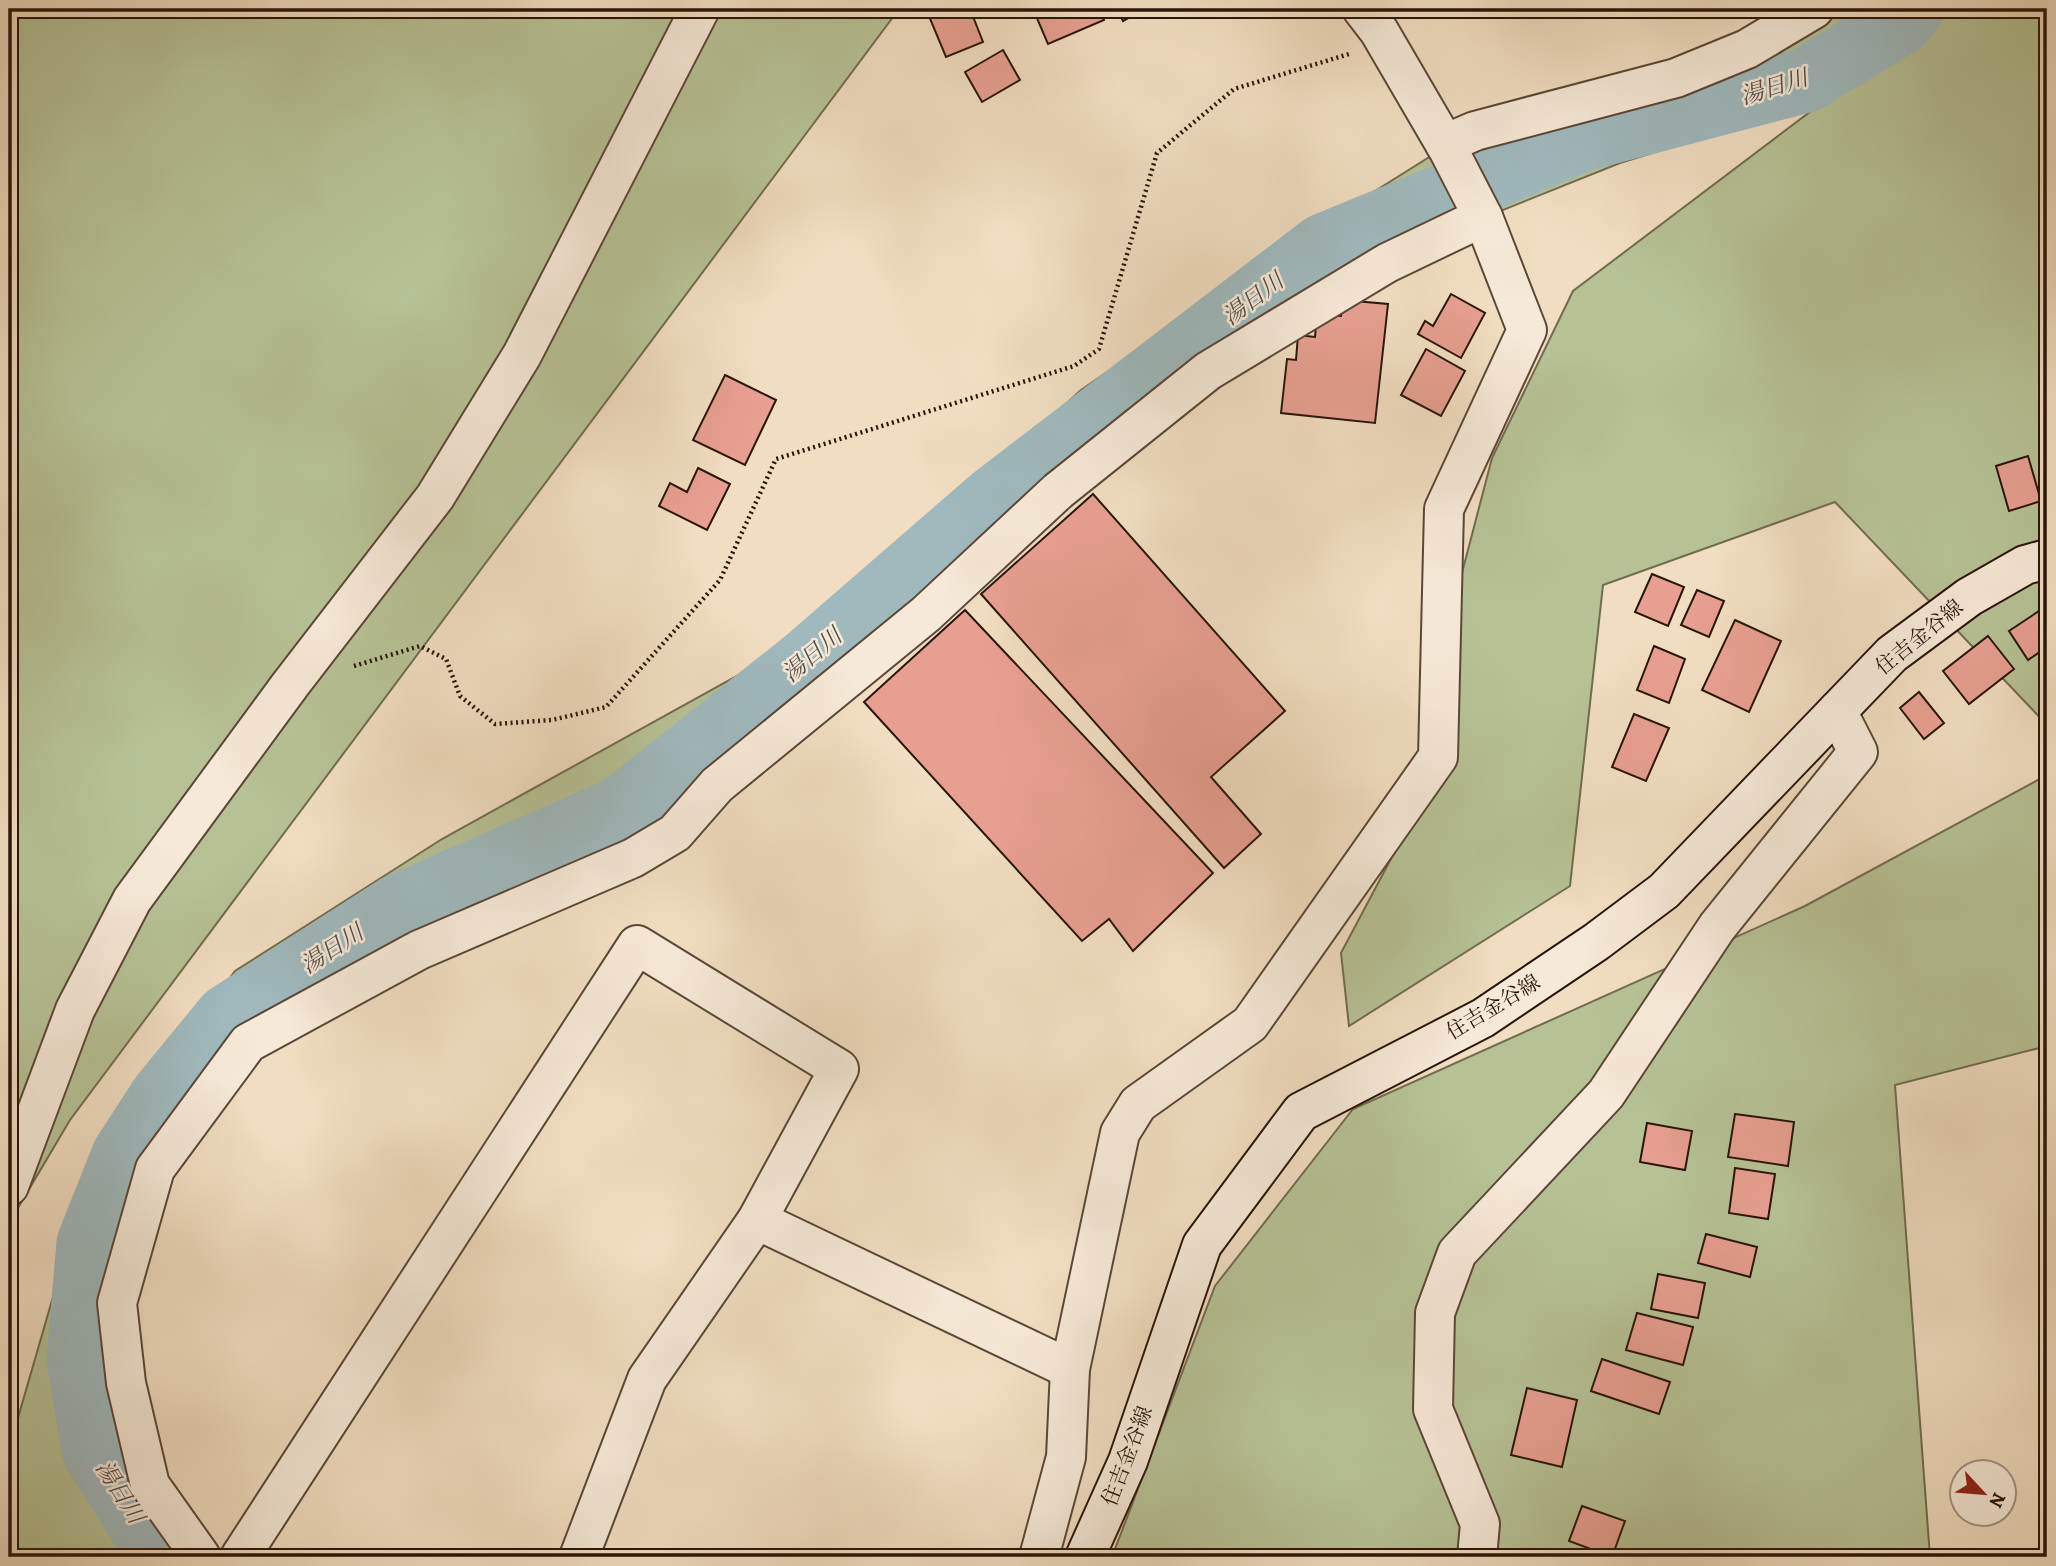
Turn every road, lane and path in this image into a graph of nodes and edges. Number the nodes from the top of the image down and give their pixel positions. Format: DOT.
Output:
graph roads {
  1 [pos="699,9"];
  2 [pos="1362,9"];
  3 [pos="1814,9"];
  4 [pos="1388,46"];
  5 [pos="1447,147"];
  6 [pos="1483,218"];
  7 [pos="2047,559"];
  8 [pos="290,685"];
  9 [pos="1837,711"];
  10 [pos="9,1186"];
  11 [pos="757,1220"];
  12 [pos="1070,1369"];
  13 [pos="201,1557"];
  14 [pos="240,1557"];
  15 [pos="579,1557"];
  16 [pos="1039,1557"];
  17 [pos="1085,1557"];
  18 [pos="1477,1557"];
  1 -- 8 [label="street"];
  2 -- 4 [label="street"];
  3 -- 5 [label="street"];
  4 -- 5 [label="street"];
  4 -- 8 [label="path"];
  5 -- 6 [label="street"];
  6 -- 12 [label="street"];
  6 -- 13 [label="street"];
  7 -- 9 [label="street, 住吉金谷線"];
  8 -- 10 [label="street"];
  9 -- 17 [label="street, 住吉金谷線"];
  9 -- 18 [label="street"];
  11 -- 12 [label="street"];
  11 -- 14 [label="street"];
  11 -- 15 [label="street"];
  12 -- 16 [label="street"];
}
